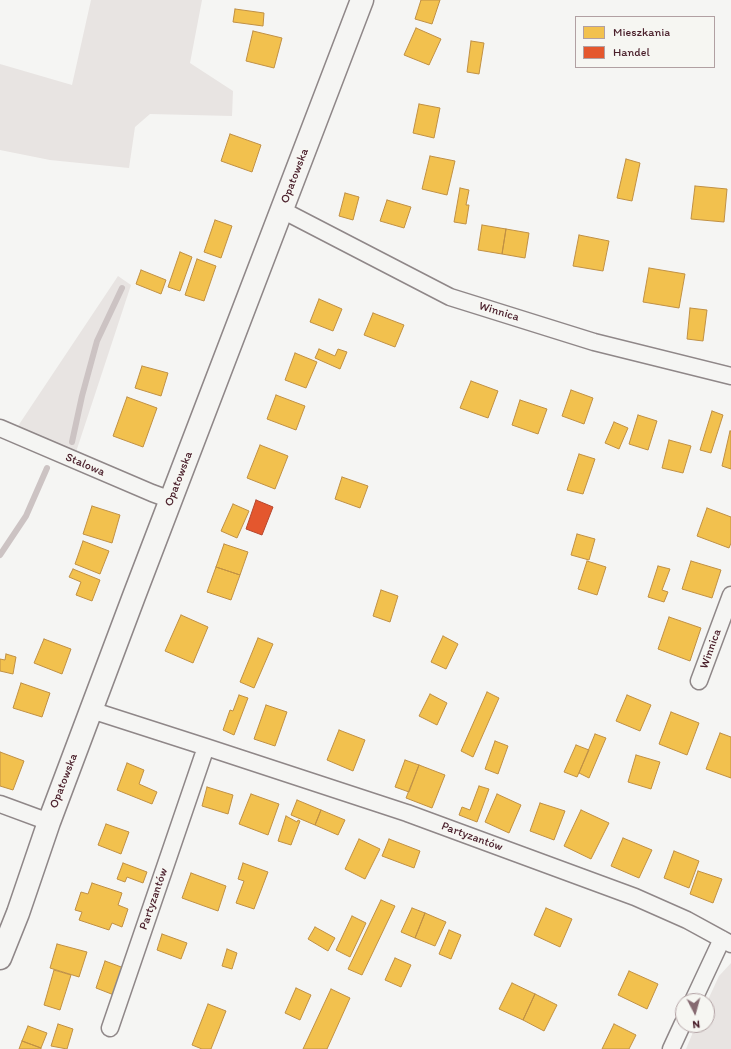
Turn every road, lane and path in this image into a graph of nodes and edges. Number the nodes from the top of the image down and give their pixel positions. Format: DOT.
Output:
graph roads {
  1 [pos="362,0"];
  2 [pos="282,210"];
  3 [pos="731,376"];
  4 [pos="0,428"];
  5 [pos="171,500"];
  6 [pos="731,595"];
  7 [pos="699,681"];
  8 [pos="91,710"];
  9 [pos="206,747"];
  10 [pos="0,804"];
  11 [pos="49,822"];
  12 [pos="726,941"];
  13 [pos="0,958"];
  14 [pos="697,993"];
  15 [pos="110,1028"];
  16 [pos="678,1033"];
  17 [pos="671,1049"];
  1 -- 2 [label="street, Opatowska"];
  2 -- 3 [label="street, Winnica"];
  2 -- 5 [label="street, Opatowska"];
  4 -- 5 [label="street, Stalowa"];
  5 -- 8 [label="street, Opatowska"];
  6 -- 7 [label="street, Winnica"];
  8 -- 9 [label="street, Partyzantów"];
  8 -- 11 [label="street, Opatowska"];
  9 -- 12 [label="street, Partyzantów"];
  9 -- 15 [label="street, Partyzantów"];
  10 -- 11 [label="street"];
  11 -- 13 [label="street, Opatowska"];
  12 -- 14 [label="street"];
  16 -- 17 [label="street"];
}
